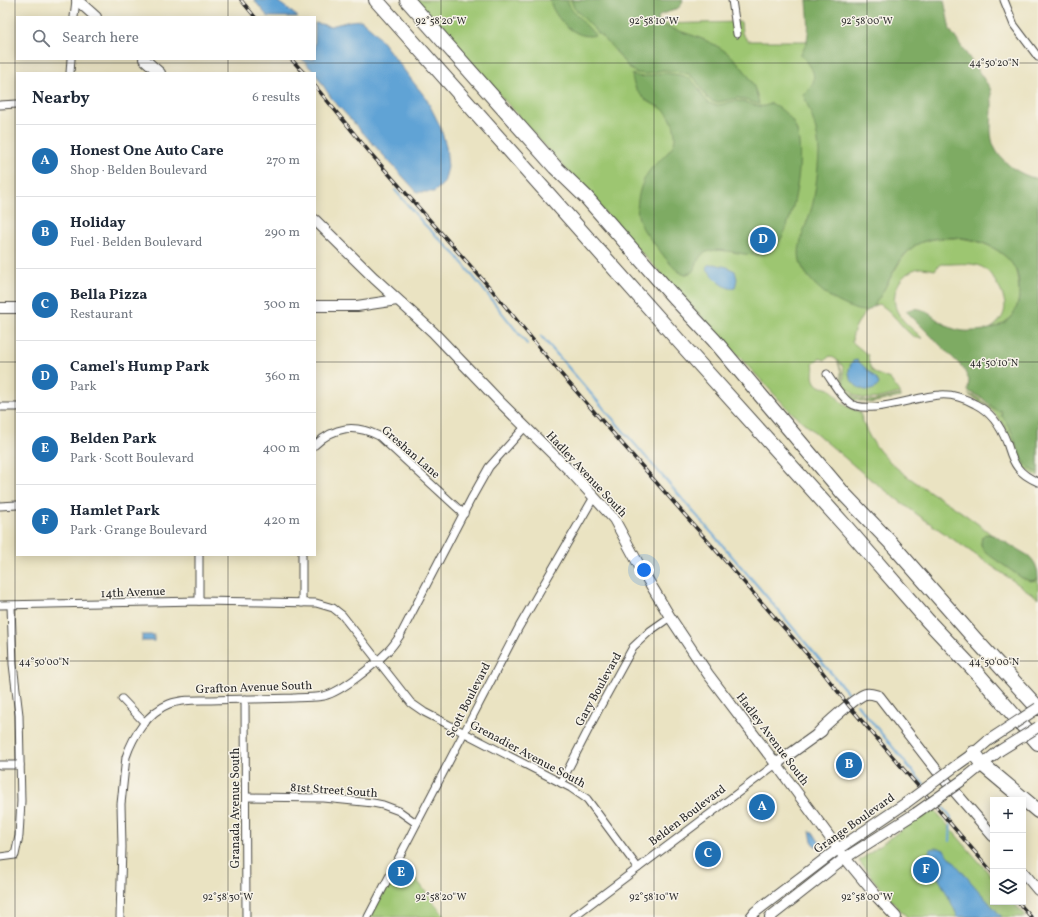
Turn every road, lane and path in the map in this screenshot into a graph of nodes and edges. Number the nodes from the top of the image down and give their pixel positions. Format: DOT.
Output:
graph roads {
  1 [pos="76,0"];
  2 [pos="376,0"];
  3 [pos="407,0"];
  4 [pos="732,0"];
  5 [pos="1004,0"];
  6 [pos="74,16"];
  7 [pos="95,16"];
  8 [pos="737,34"];
  9 [pos="1038,57"];
  10 [pos="71,60"];
  11 [pos="145,60"];
  12 [pos="70,72"];
  13 [pos="159,72"];
  14 [pos="0,104"];
  15 [pos="16,104"];
  16 [pos="316,221"];
  17 [pos="397,300"];
  18 [pos="316,306"];
  19 [pos="0,308"];
  20 [pos="16,308"];
  21 [pos="827,374"];
  22 [pos="0,407"];
  23 [pos="16,407"];
  24 [pos="525,426"];
  25 [pos="316,443"];
  26 [pos="1038,482"];
  27 [pos="594,497"];
  28 [pos="16,505"];
  29 [pos="0,506"];
  30 [pos="464,514"];
  31 [pos="199,556"];
  32 [pos="302,556"];
  33 [pos="199,601"];
  34 [pos="302,603"];
  35 [pos="0,605"];
  36 [pos="11,606"];
  37 [pos="670,618"];
  38 [pos="377,660"];
  39 [pos="122,699"];
  40 [pos="245,699"];
  41 [pos="1038,708"];
  42 [pos="145,723"];
  43 [pos="1038,727"];
  44 [pos="464,732"];
  45 [pos="1038,743"];
  46 [pos="974,753"];
  47 [pos="776,764"];
  48 [pos="0,765"];
  49 [pos="20,765"];
  50 [pos="983,765"];
  51 [pos="561,783"];
  52 [pos="246,797"];
  53 [pos="1038,811"];
  54 [pos="416,823"];
  55 [pos="990,833"];
  56 [pos="838,849"];
  57 [pos="0,857"];
  58 [pos="845,858"];
  59 [pos="638,868"];
  60 [pos="1026,876"];
  61 [pos="1038,890"];
  62 [pos="120,917"];
  63 [pos="246,917"];
  64 [pos="368,917"];
  65 [pos="573,917"];
  66 [pos="751,917"];
  67 [pos="770,917"];
  68 [pos="896,917"];
  1 -- 6 [label="street"];
  1 -- 7 [label="street"];
  2 -- 45 [label="highway"];
  3 -- 41 [label="highway"];
  4 -- 8 [label="street"];
  5 -- 9 [label="street"];
  10 -- 12 [label="street"];
  11 -- 13 [label="street"];
  14 -- 15 [label="street"];
  16 -- 17 [label="street, Hadley Avenue South"];
  17 -- 18 [label="street"];
  17 -- 24 [label="street, Hadley Avenue South"];
  19 -- 20 [label="street"];
  21 -- 26 [label="street"];
  22 -- 23 [label="street"];
  24 -- 27 [label="street, Hadley Avenue South"];
  24 -- 30 [label="street, Grafton Avenue South"];
  25 -- 30 [label="street, Greshan Lane"];
  27 -- 37 [label="street, Hadley Avenue South"];
  27 -- 44 [label="street, Scott Boulevard"];
  28 -- 29 [label="street"];
  30 -- 38 [label="street, Grafton Avenue South"];
  31 -- 33 [label="street"];
  32 -- 34 [label="street"];
  33 -- 34 [label="street, 14th Avenue"];
  33 -- 36 [label="street, 14th Avenue"];
  34 -- 38 [label="street, Grenadier Avenue South"];
  35 -- 36 [label="street, 14th Avenue"];
  36 -- 49 [label="street"];
  37 -- 47 [label="street, Hadley Avenue South"];
  37 -- 51 [label="street, Gary Boulevard"];
  38 -- 40 [label="street, Grafton Avenue South"];
  38 -- 44 [label="street, Grenadier Avenue South"];
  39 -- 42 [label="street"];
  40 -- 42 [label="street, Grafton Avenue South"];
  40 -- 52 [label="street, Granada Avenue South"];
  41 -- 46 [label="street, Grange Boulevard, bridge"];
  42 -- 62 [label="street, Grafton Avenue South"];
  43 -- 50 [label="street, Grange Boulevard, bridge"];
  44 -- 51 [label="street, Grenadier Avenue South"];
  44 -- 54 [label="street, Scott Boulevard"];
  46 -- 50 [label="highway"];
  46 -- 56 [label="street, Grange Boulevard, bridge"];
  47 -- 55 [label="street, Belden Boulevard"];
  47 -- 56 [label="street, Hadley Avenue South"];
  47 -- 59 [label="street, Belden Boulevard"];
  48 -- 49 [label="street"];
  49 -- 57 [label="street"];
  50 -- 53 [label="highway"];
  50 -- 58 [label="street, Grange Boulevard, bridge"];
  51 -- 59 [label="street, Grenadier Avenue South"];
  52 -- 54 [label="street, 81st Street South"];
  52 -- 63 [label="street, Granada Avenue South"];
  54 -- 64 [label="street, Scott Boulevard"];
  56 -- 58 [label="street, Hadley Avenue South"];
  56 -- 66 [label="street, Grange Boulevard"];
  58 -- 67 [label="street, Grange Boulevard"];
  58 -- 68 [label="street, Hadley Avenue South"];
  59 -- 65 [label="street, Belden Boulevard"];
  60 -- 61 [label="street"];
}
